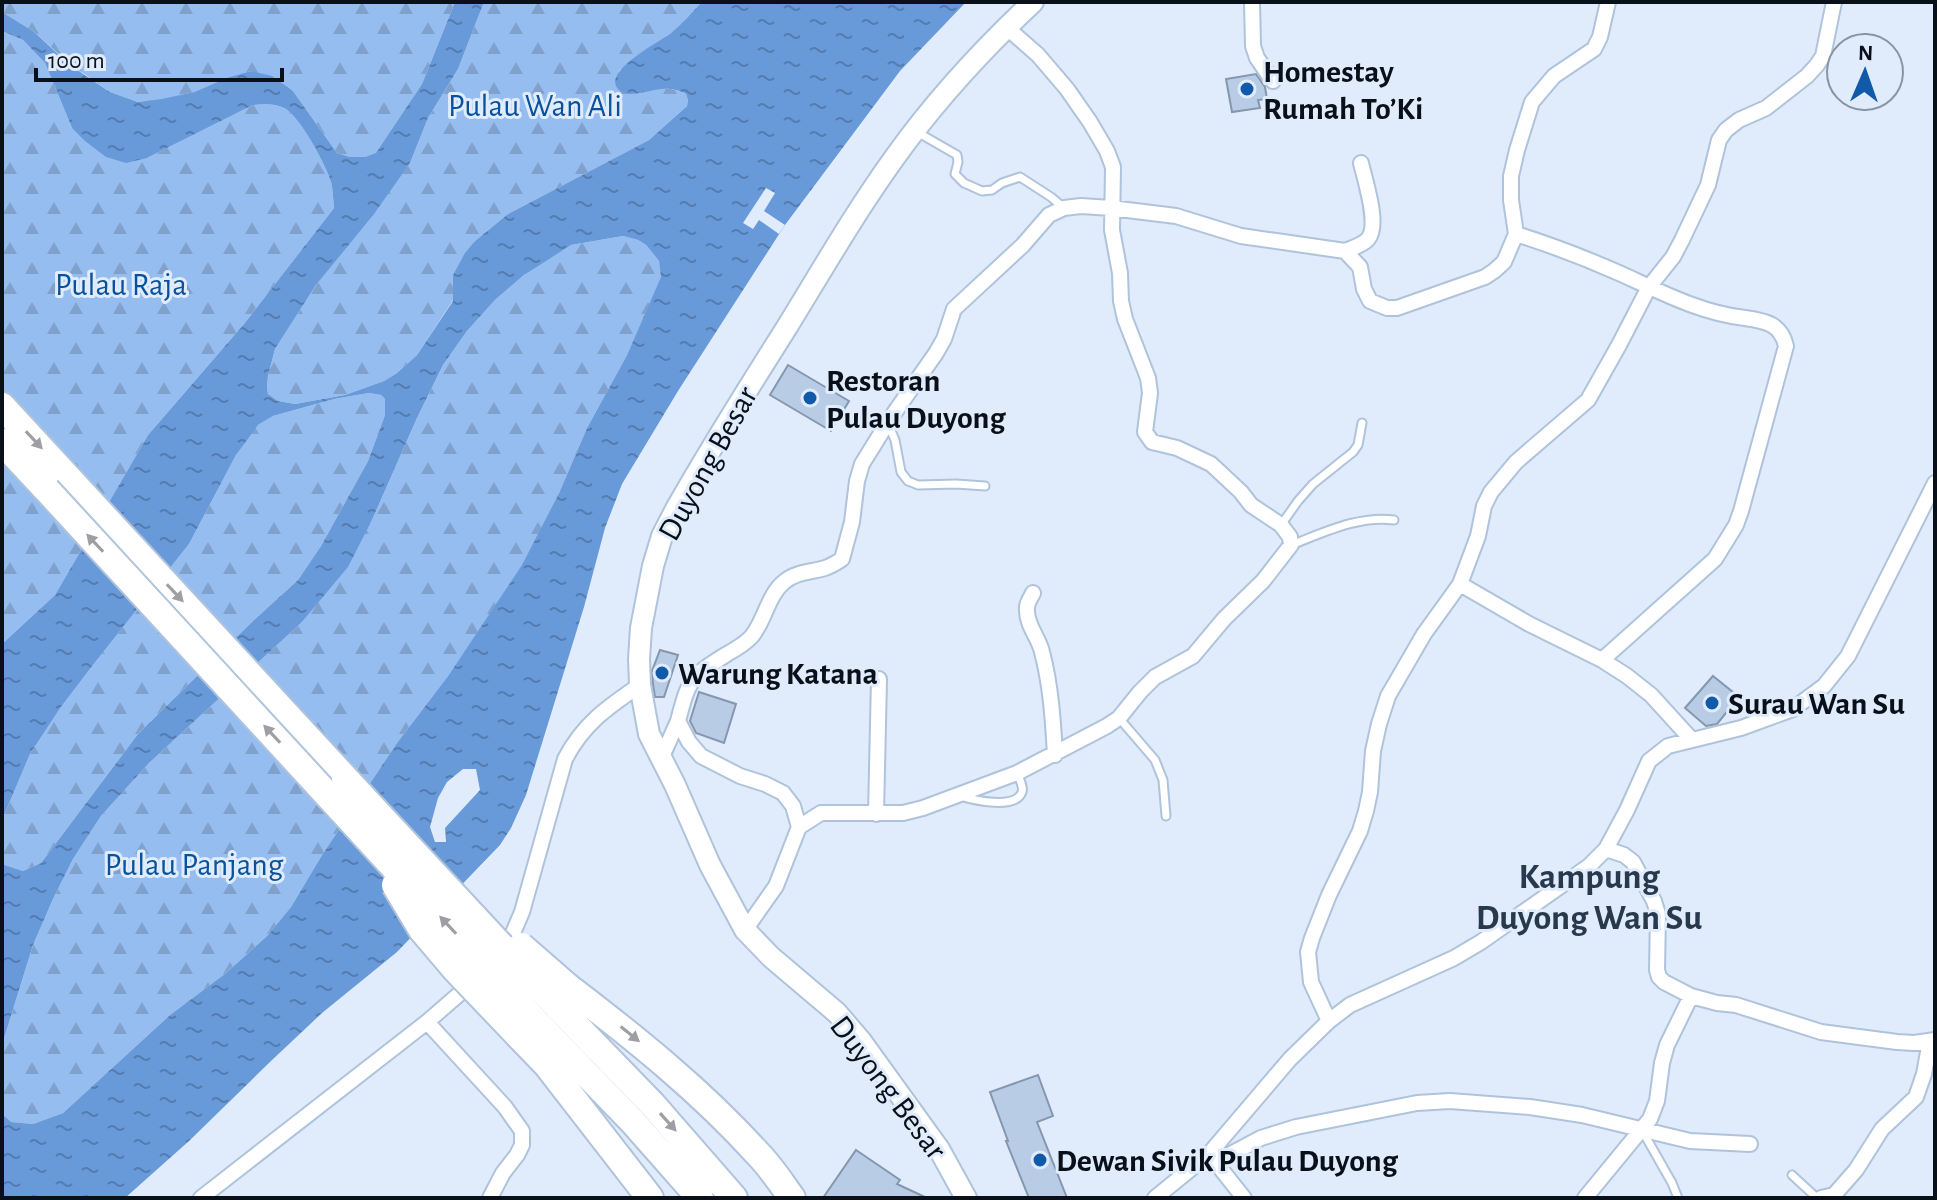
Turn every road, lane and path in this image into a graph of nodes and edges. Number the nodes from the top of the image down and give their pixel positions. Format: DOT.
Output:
graph roads {
  1 [pos="1033,2"];
  2 [pos="1252,2"];
  3 [pos="1608,2"];
  4 [pos="1834,2"];
  5 [pos="1006,27"];
  6 [pos="1273,81"];
  7 [pos="915,131"];
  8 [pos="1361,163"];
  9 [pos="1064,208"];
  10 [pos="1111,208"];
  11 [pos="1516,234"];
  12 [pos="1345,251"];
  13 [pos="1649,287"];
  14 [pos="2,406"];
  15 [pos="888,422"];
  16 [pos="1362,423"];
  17 [pos="2,442"];
  18 [pos="56,482"];
  19 [pos="1935,483"];
  20 [pos="985,486"];
  21 [pos="1394,520"];
  22 [pos="1281,525"];
  23 [pos="1291,545"];
  24 [pos="1460,584"];
  25 [pos="1033,593"];
  26 [pos="1602,660"];
  27 [pos="879,679"];
  28 [pos="640,685"];
  29 [pos="1119,718"];
  30 [pos="678,721"];
  31 [pos="1692,740"];
  32 [pos="1055,755"];
  33 [pos="661,759"];
  34 [pos="1017,773"];
  35 [pos="958,796"];
  36 [pos="876,814"];
  37 [pos="1166,816"];
  38 [pos="799,827"];
  39 [pos="1606,849"];
  40 [pos="745,930"];
  41 [pos="1691,996"];
  42 [pos="545,1013"];
  43 [pos="1329,1021"];
  44 [pos="427,1022"];
  45 [pos="1932,1040"];
  46 [pos="1642,1130"];
  47 [pos="1750,1144"];
  48 [pos="1212,1158"];
  49 [pos="1792,1175"];
  50 [pos="201,1198"];
  51 [pos="490,1198"];
  52 [pos="650,1198"];
  53 [pos="700,1198"];
  54 [pos="734,1198"];
  55 [pos="792,1198"];
  56 [pos="966,1198"];
  57 [pos="1155,1198"];
  58 [pos="1244,1198"];
  59 [pos="1585,1198"];
  60 [pos="1678,1198"];
  61 [pos="1819,1198"];
  1 -- 5 [label="street, Duyong Besar"];
  2 -- 6 [label="street"];
  3 -- 11 [label="street"];
  4 -- 13 [label="street"];
  5 -- 7 [label="street, Duyong Besar"];
  5 -- 10 [label="street"];
  7 -- 9 [label="lane"];
  7 -- 28 [label="street, Duyong Besar"];
  8 -- 12 [label="street"];
  9 -- 10 [label="street"];
  9 -- 15 [label="street"];
  10 -- 12 [label="street"];
  10 -- 22 [label="street"];
  11 -- 12 [label="street"];
  11 -- 13 [label="street"];
  13 -- 24 [label="street"];
  13 -- 26 [label="street"];
  14 -- 18 [label="highway, one-way"];
  15 -- 20 [label="lane"];
  15 -- 30 [label="street"];
  16 -- 22 [label="lane"];
  17 -- 18 [label="highway"];
  42 -- 18 [label="highway, one-way, bridge"];
  18 -- 42 [label="highway, one-way, bridge"];
  19 -- 31 [label="street"];
  21 -- 23 [label="lane"];
  22 -- 23 [label="street"];
  23 -- 29 [label="street"];
  24 -- 26 [label="street"];
  24 -- 43 [label="street"];
  25 -- 32 [label="street"];
  26 -- 31 [label="street"];
  27 -- 36 [label="street"];
  28 -- 33 [label="street, Duyong Besar"];
  28 -- 44 [label="street"];
  29 -- 32 [label="street"];
  29 -- 37 [label="lane"];
  30 -- 33 [label="street"];
  30 -- 38 [label="street"];
  31 -- 39 [label="street"];
  32 -- 34 [label="street"];
  33 -- 40 [label="street, Duyong Besar"];
  34 -- 35 [label="street"];
  34 -- 35 [label="lane"];
  35 -- 36 [label="street"];
  36 -- 38 [label="street"];
  38 -- 40 [label="street"];
  39 -- 41 [label="street"];
  39 -- 43 [label="street"];
  40 -- 56 [label="street, Duyong Besar"];
  41 -- 45 [label="street"];
  41 -- 46 [label="street"];
  42 -- 52 [label="highway"];
  42 -- 53 [label="highway"];
  42 -- 54 [label="highway, one-way"];
  42 -- 55 [label="highway, one-way"];
  43 -- 48 [label="street"];
  44 -- 50 [label="street"];
  44 -- 51 [label="street"];
  45 -- 61 [label="street"];
  46 -- 47 [label="street"];
  46 -- 48 [label="street"];
  46 -- 59 [label="street"];
  46 -- 60 [label="lane"];
  48 -- 57 [label="street"];
  48 -- 58 [label="street"];
  49 -- 61 [label="lane"];
}
